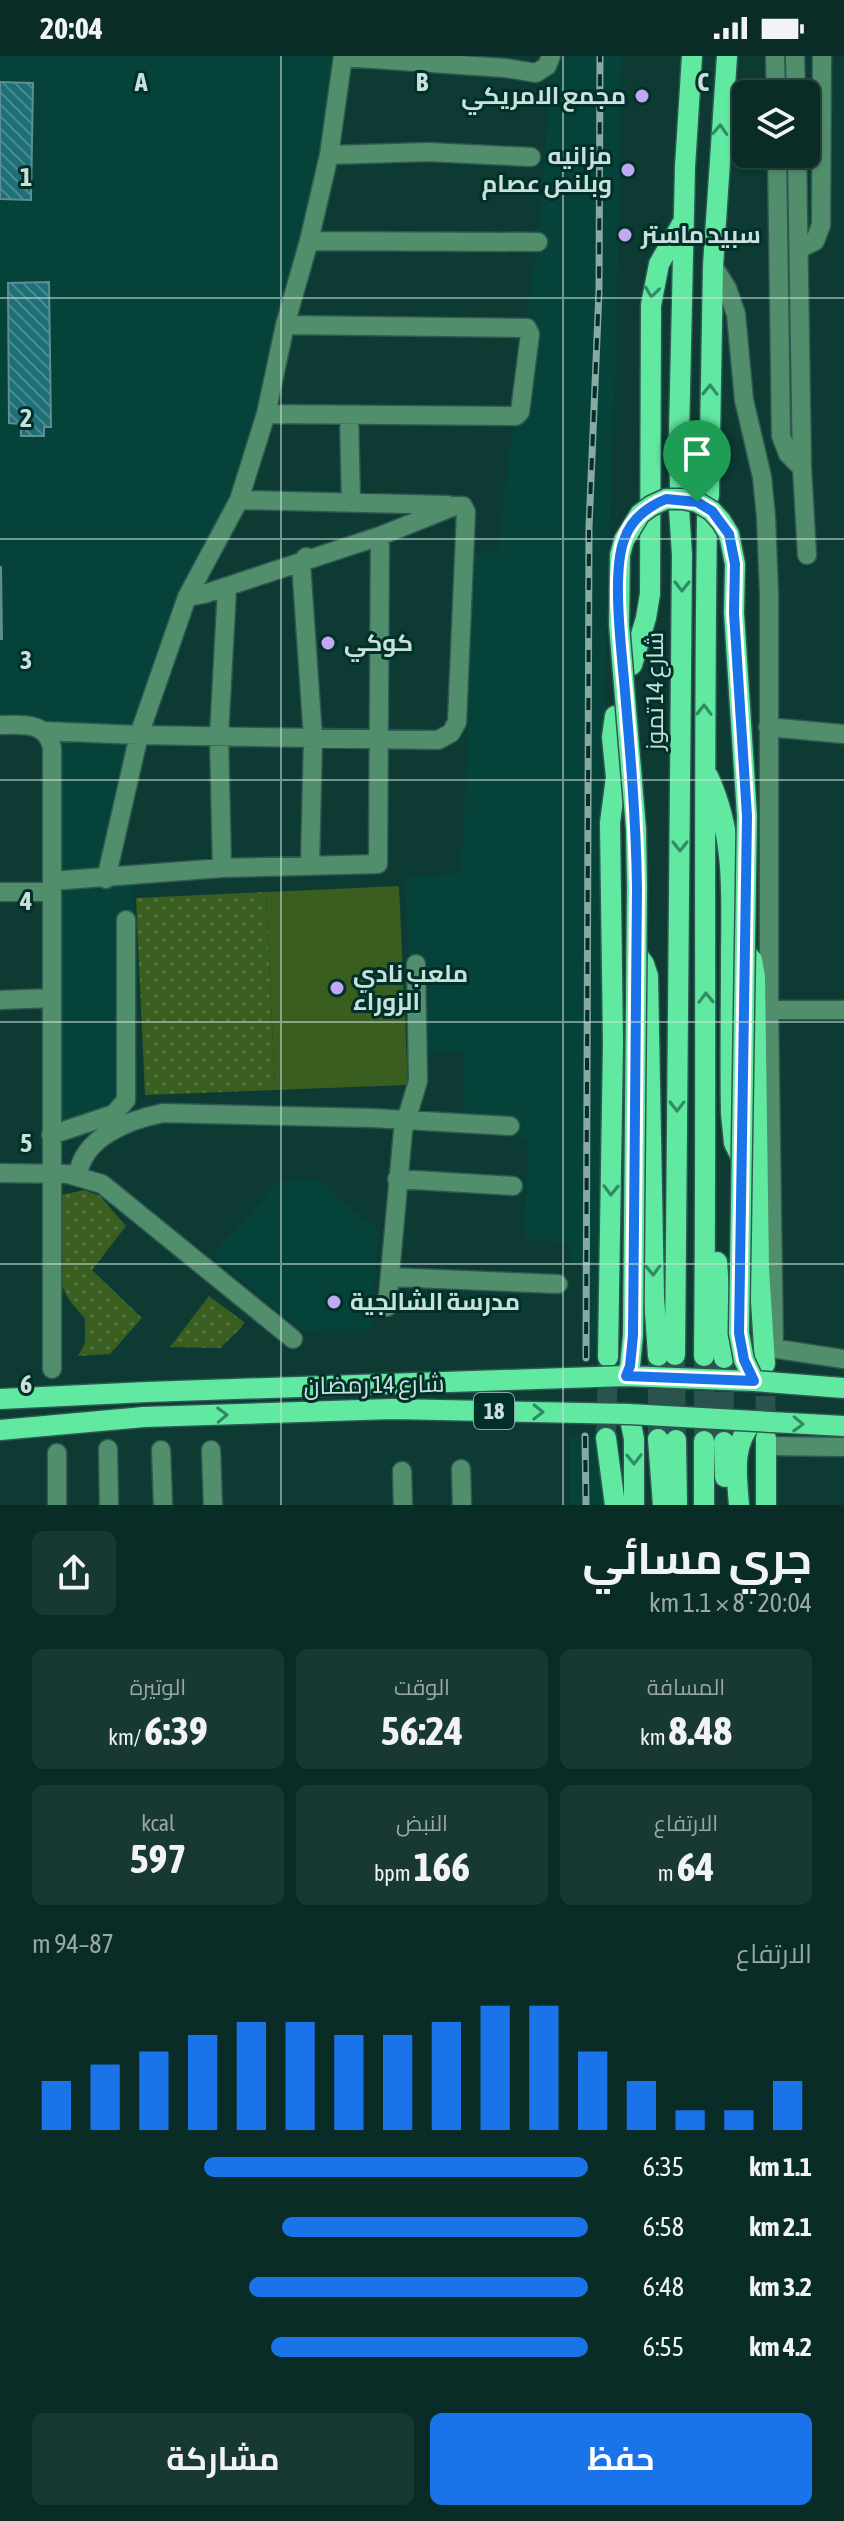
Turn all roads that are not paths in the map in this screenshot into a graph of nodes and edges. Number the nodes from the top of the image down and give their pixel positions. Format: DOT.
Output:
graph roads {
  1 [pos="343,56"];
  2 [pos="551,56"];
  3 [pos="692,56"];
  4 [pos="727,56"];
  5 [pos="775,56"];
  6 [pos="795,56"];
  7 [pos="822,56"];
  8 [pos="414,59"];
  9 [pos="776,80"];
  10 [pos="796,80"];
  11 [pos="329,155"];
  12 [pos="531,157"];
  13 [pos="777,168"];
  14 [pos="797,168"];
  15 [pos="683,222"];
  16 [pos="309,241"];
  17 [pos="538,242"];
  18 [pos="799,249"];
  19 [pos="713,266"];
  20 [pos="285,325"];
  21 [pos="266,414"];
  22 [pos="349,415"];
  23 [pos="802,468"];
  24 [pos="709,496"];
  25 [pos="239,500"];
  26 [pos="351,503"];
  27 [pos="455,506"];
  28 [pos="707,518"];
  29 [pos="380,536"];
  30 [pos="807,555"];
  31 [pos="304,560"];
  32 [pos="227,588"];
  33 [pos="187,597"];
  34 [pos="632,665"];
  35 [pos="615,716"];
  36 [pos="0,725"];
  37 [pos="768,727"];
  38 [pos="43,731"];
  39 [pos="844,734"];
  40 [pos="139,735"];
  41 [pos="219,736"];
  42 [pos="313,738"];
  43 [pos="380,739"];
  44 [pos="703,766"];
  45 [pos="616,777"];
  46 [pos="310,866"];
  47 [pos="222,868"];
  48 [pos="106,879"];
  49 [pos="52,886"];
  50 [pos="0,892"];
  51 [pos="126,920"];
  52 [pos="744,951"];
  53 [pos="636,953"];
  54 [pos="416,964"];
  55 [pos="52,998"];
  56 [pos="0,1000"];
  57 [pos="769,1010"];
  58 [pos="844,1010"];
  59 [pos="405,1120"];
  60 [pos="510,1126"];
  61 [pos="51,1135"];
  62 [pos="633,1154"];
  63 [pos="742,1158"];
  64 [pos="0,1173"];
  65 [pos="52,1173"];
  66 [pos="78,1176"];
  67 [pos="397,1179"];
  68 [pos="513,1186"];
  69 [pos="390,1277"];
  70 [pos="558,1284"];
  71 [pos="387,1307"];
  72 [pos="293,1339"];
  73 [pos="608,1357"];
  74 [pos="714,1357"];
  75 [pos="844,1359"];
  76 [pos="764,1360"];
  77 [pos="52,1369"];
  78 [pos="626,1376"];
  79 [pos="0,1387"];
  80 [pos="844,1388"];
  81 [pos="147,1392"];
  82 [pos="0,1399"];
  83 [pos="629,1414"];
  84 [pos="144,1417"];
  85 [pos="0,1420"];
  86 [pos="844,1426"];
  87 [pos="0,1430"];
  88 [pos="762,1435"];
  89 [pos="606,1438"];
  90 [pos="844,1447"];
  91 [pos="108,1449"];
  92 [pos="161,1450"];
  93 [pos="211,1450"];
  94 [pos="57,1453"];
  95 [pos="461,1469"];
  96 [pos="402,1471"];
  97 [pos="57,1505"];
  98 [pos="109,1505"];
  99 [pos="163,1505"];
  100 [pos="213,1505"];
  101 [pos="403,1505"];
  102 [pos="462,1505"];
  103 [pos="615,1505"];
  104 [pos="634,1505"];
  105 [pos="663,1505"];
  106 [pos="677,1505"];
  107 [pos="704,1505"];
  108 [pos="726,1505"];
  109 [pos="739,1505"];
  110 [pos="766,1505"];
  1 -- 8 [label="street"];
  1 -- 11 [label="street"];
  2 -- 8 [label="street"];
  3 -- 15 [label="main road, شارع 14 تموز"];
  19 -- 4 [label="main road, one-way"];
  5 -- 9 [label="street"];
  6 -- 10 [label="street"];
  7 -- 18 [label="street"];
  11 -- 12 [label="street"];
  11 -- 16 [label="street"];
  13 -- 23 [label="street"];
  14 -- 18 [label="street"];
  15 -- 34 [label="main road, one-way"];
  15 -- 53 [label="main road, شارع 14 تموز"];
  16 -- 17 [label="street"];
  16 -- 20 [label="street"];
  18 -- 23 [label="street"];
  24 -- 19 [label="main road, one-way"];
  19 -- 37 [label="street"];
  20 -- 21 [label="street"];
  20 -- 22 [label="street"];
  21 -- 22 [label="street"];
  21 -- 25 [label="street"];
  22 -- 26 [label="street"];
  23 -- 30 [label="street"];
  25 -- 26 [label="street"];
  25 -- 33 [label="street"];
  26 -- 27 [label="street"];
  27 -- 29 [label="street"];
  27 -- 43 [label="street"];
  44 -- 28 [label="main road, شارع 14 تموز, one-way"];
  29 -- 31 [label="street"];
  29 -- 43 [label="street"];
  31 -- 32 [label="street"];
  31 -- 42 [label="street"];
  32 -- 33 [label="street"];
  32 -- 41 [label="street"];
  33 -- 40 [label="street"];
  35 -- 45 [label="main road"];
  36 -- 38 [label="street"];
  37 -- 39 [label="street"];
  37 -- 57 [label="street"];
  38 -- 40 [label="street"];
  38 -- 49 [label="street"];
  40 -- 41 [label="street"];
  40 -- 48 [label="street"];
  41 -- 42 [label="street"];
  41 -- 47 [label="street"];
  42 -- 43 [label="street"];
  42 -- 46 [label="street"];
  43 -- 46 [label="street"];
  44 -- 63 [label="main road"];
  74 -- 44 [label="main road, شارع 14 تموز, one-way"];
  45 -- 62 [label="main road"];
  45 -- 73 [label="main road, one-way"];
  46 -- 47 [label="street"];
  47 -- 48 [label="street"];
  48 -- 49 [label="street"];
  49 -- 50 [label="street"];
  49 -- 55 [label="street"];
  51 -- 61 [label="street"];
  52 -- 53 [label="main road, bridge"];
  52 -- 63 [label="main road, bridge"];
  52 -- 76 [label="main road"];
  53 -- 62 [label="main road, bridge"];
  54 -- 59 [label="street"];
  55 -- 56 [label="street"];
  55 -- 61 [label="street"];
  57 -- 58 [label="street"];
  57 -- 76 [label="street"];
  59 -- 60 [label="street"];
  59 -- 66 [label="street"];
  59 -- 67 [label="street"];
  61 -- 65 [label="street"];
  62 -- 78 [label="main road, bridge"];
  63 -- 76 [label="main road, bridge"];
  64 -- 65 [label="street"];
  65 -- 66 [label="street"];
  65 -- 77 [label="street"];
  66 -- 72 [label="street"];
  67 -- 68 [label="street"];
  67 -- 69 [label="street"];
  69 -- 70 [label="street"];
  69 -- 71 [label="street"];
  75 -- 76 [label="street"];
  76 -- 78 [label="main road, شارع 14 رمضان / 18, bridge"];
  76 -- 80 [label="main road, شارع 14 رمضان / 18, bridge"];
  78 -- 81 [label="main road, شارع 14 رمضان / 18, bridge"];
  79 -- 81 [label="main road"];
  81 -- 82 [label="main road"];
  84 -- 83 [label="main road, شارع 14 رمضان / 18, one-way, bridge"];
  83 -- 88 [label="main road, شارع 14 رمضان / 18, bridge"];
  83 -- 104 [label="main road, one-way"];
  84 -- 85 [label="main road"];
  84 -- 87 [label="main road"];
  88 -- 86 [label="main road, شارع 14 رمضان / 18, one-way, bridge"];
  88 -- 90 [label="street"];
  88 -- 109 [label="main road"];
  88 -- 110 [label="main road"];
  89 -- 103 [label="main road"];
  91 -- 98 [label="street"];
  92 -- 99 [label="street"];
  93 -- 100 [label="street"];
  94 -- 97 [label="street"];
  95 -- 102 [label="street"];
  96 -- 101 [label="street"];
  105 -- 106 [label="main road"];
  107 -- 108 [label="main road"];
}
